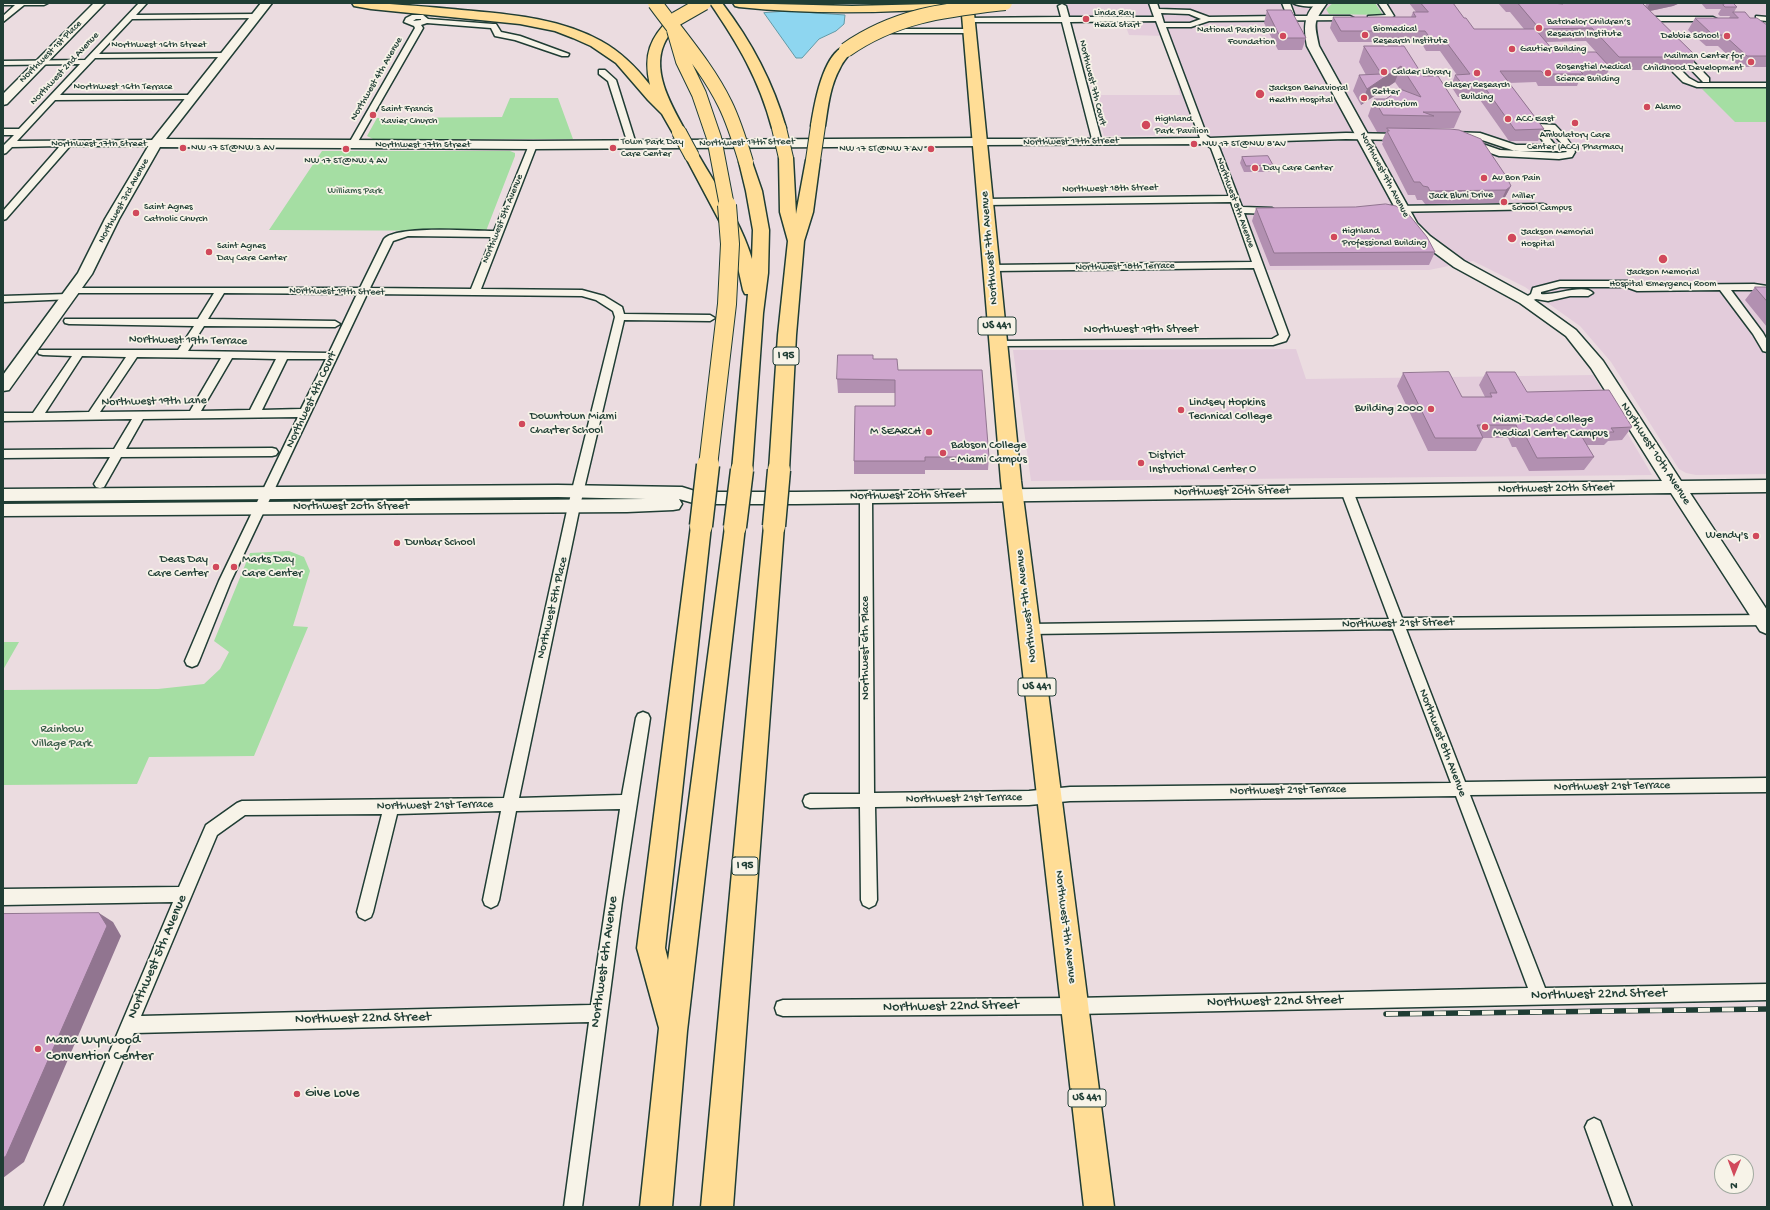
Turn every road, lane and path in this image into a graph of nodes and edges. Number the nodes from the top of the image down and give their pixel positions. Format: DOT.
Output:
graph roads {
  1 [pos="3,3"];
  2 [pos="22,3"];
  3 [pos="44,3"];
  4 [pos="100,3"];
  5 [pos="143,3"];
  6 [pos="267,3"];
  7 [pos="358,3"];
  8 [pos="406,3"];
  9 [pos="449,3"];
  10 [pos="655,3"];
  11 [pos="699,3"];
  12 [pos="704,3"];
  13 [pos="716,3"];
  14 [pos="739,3"];
  15 [pos="966,3"];
  16 [pos="1005,3"];
  17 [pos="1286,3"];
  18 [pos="1297,3"];
  19 [pos="1322,3"];
  20 [pos="1382,3"];
  21 [pos="436,4"];
  22 [pos="490,4"];
  23 [pos="1062,6"];
  24 [pos="1158,14"];
  25 [pos="257,16"];
  26 [pos="129,17"];
  27 [pos="1280,18"];
  28 [pos="1310,18"];
  29 [pos="1208,19"];
  30 [pos="1723,19"];
  31 [pos="3,20"];
  32 [pos="1066,20"];
  33 [pos="969,25"];
  34 [pos="1654,27"];
  35 [pos="674,30"];
  36 [pos="891,31"];
  37 [pos="739,36"];
  38 [pos="1674,46"];
  39 [pos="565,54"];
  40 [pos="225,55"];
  41 [pos="93,56"];
  42 [pos="87,62"];
  43 [pos="3,63"];
  44 [pos="41,63"];
  45 [pos="1676,70"];
  46 [pos="1686,70"];
  47 [pos="602,72"];
  48 [pos="1706,80"];
  49 [pos="1767,80"];
  50 [pos="1767,85"];
  51 [pos="192,97"];
  52 [pos="53,98"];
  53 [pos="3,101"];
  54 [pos="667,111"];
  55 [pos="3,132"];
  56 [pos="20,132"];
  57 [pos="1364,137"];
  58 [pos="1409,137"];
  59 [pos="1209,140"];
  60 [pos="1097,141"];
  61 [pos="980,142"];
  62 [pos="1496,142"];
  63 [pos="156,143"];
  64 [pos="67,144"];
  65 [pos="352,144"];
  66 [pos="632,144"];
  67 [pos="533,145"];
  68 [pos="6,147"];
  69 [pos="1553,148"];
  70 [pos="1569,148"];
  71 [pos="1490,150"];
  72 [pos="1234,199"];
  73 [pos="986,202"];
  74 [pos="1543,206"];
  75 [pos="1403,209"];
  76 [pos="1238,210"];
  77 [pos="1383,210"];
  78 [pos="1279,211"];
  79 [pos="3,216"];
  80 [pos="497,234"];
  81 [pos="796,241"];
  82 [pos="1258,265"];
  83 [pos="992,268"];
  84 [pos="1767,283"];
  85 [pos="1723,287"];
  86 [pos="1754,287"];
  87 [pos="1767,289"];
  88 [pos="221,290"];
  89 [pos="363,292"];
  90 [pos="474,293"];
  91 [pos="71,294"];
  92 [pos="1530,298"];
  93 [pos="3,299"];
  94 [pos="754,313"];
  95 [pos="620,317"];
  96 [pos="710,318"];
  97 [pos="69,321"];
  98 [pos="202,321"];
  99 [pos="335,324"];
  100 [pos="1282,339"];
  101 [pos="999,344"];
  102 [pos="1767,349"];
  103 [pos="43,352"];
  104 [pos="79,353"];
  105 [pos="133,354"];
  106 [pos="181,354"];
  107 [pos="228,355"];
  108 [pos="283,356"];
  109 [pos="332,356"];
  110 [pos="3,386"];
  111 [pos="305,413"];
  112 [pos="254,414"];
  113 [pos="140,415"];
  114 [pos="193,415"];
  115 [pos="37,416"];
  116 [pos="92,416"];
  117 [pos="3,417"];
  118 [pos="272,452"];
  119 [pos="3,454"];
  120 [pos="118,454"];
  121 [pos="100,484"];
  122 [pos="1767,486"];
  123 [pos="1676,487"];
  124 [pos="1347,491"];
  125 [pos="3,495"];
  126 [pos="1013,495"];
  127 [pos="866,496"];
  128 [pos="576,499"];
  129 [pos="264,500"];
  130 [pos="3,510"];
  131 [pos="1766,622"];
  132 [pos="1396,623"];
  133 [pos="1030,629"];
  134 [pos="192,661"];
  135 [pos="643,718"];
  136 [pos="1767,785"];
  137 [pos="1460,789"];
  138 [pos="1050,796"];
  139 [pos="867,800"];
  140 [pos="810,801"];
  141 [pos="628,802"];
  142 [pos="511,804"];
  143 [pos="391,807"];
  144 [pos="242,808"];
  145 [pos="184,894"];
  146 [pos="3,897"];
  147 [pos="490,900"];
  148 [pos="869,900"];
  149 [pos="365,912"];
  150 [pos="1767,992"];
  151 [pos="1539,996"];
  152 [pos="1075,1006"];
  153 [pos="783,1008"];
  154 [pos="597,1013"];
  155 [pos="129,1025"];
  156 [pos="673,1031"];
  157 [pos="1594,1127"];
  158 [pos="53,1207"];
  159 [pos="573,1207"];
  160 [pos="656,1207"];
  161 [pos="717,1207"];
  162 [pos="1099,1207"];
  163 [pos="1623,1207"];
  1 -- 2 [label="street"];
  2 -- 3 [label="street"];
  2 -- 31 [label="street"];
  4 -- 44 [label="street, Northwest 1st Place"];
  5 -- 26 [label="street, Northwest 2nd Avenue"];
  6 -- 25 [label="street, Northwest 3rd Avenue"];
  7 -- 54 [label="highway"];
  8 -- 21 [label="highway"];
  9 -- 21 [label="highway"];
  10 -- 35 [label="highway, bridge"];
  11 -- 37 [label="highway"];
  12 -- 54 [label="highway, bridge"];
  13 -- 37 [label="highway, I 95"];
  14 -- 15 [label="highway"];
  15 -- 33 [label="main road, Northwest 7th Avenue / US 441"];
  16 -- 81 [label="highway, bridge"];
  17 -- 27 [label="street"];
  18 -- 19 [label="street"];
  19 -- 28 [label="street"];
  20 -- 28 [label="street"];
  21 -- 22 [label="highway"];
  23 -- 32 [label="street, Northwest 7th Court"];
  24 -- 29 [label="street"];
  24 -- 29 [label="street"];
  24 -- 32 [label="street"];
  24 -- 59 [label="street, Northwest 8th Avenue"];
  25 -- 26 [label="street"];
  25 -- 40 [label="street, Northwest 3rd Avenue"];
  26 -- 41 [label="street, Northwest 2nd Avenue"];
  27 -- 28 [label="street"];
  27 -- 29 [label="street"];
  28 -- 57 [label="street, Northwest 9th Avenue"];
  30 -- 34 [label="street"];
  32 -- 33 [label="street"];
  32 -- 60 [label="street, Northwest 7th Court"];
  33 -- 36 [label="street"];
  33 -- 61 [label="main road, Northwest 7th Avenue / US 441"];
  35 -- 94 [label="highway, bridge"];
  35 -- 156 [label="highway, bridge"];
  37 -- 81 [label="highway, I 95, bridge"];
  38 -- 48 [label="street"];
  39 -- 65 [label="street, Northwest 4th Avenue"];
  40 -- 41 [label="street, Northwest 16th Street"];
  40 -- 51 [label="street, Northwest 3rd Avenue"];
  41 -- 42 [label="street, Northwest 2nd Avenue"];
  42 -- 44 [label="street"];
  42 -- 52 [label="street, Northwest 2nd Avenue"];
  43 -- 44 [label="street"];
  44 -- 53 [label="street, Northwest 1st Place"];
  45 -- 50 [label="street"];
  46 -- 48 [label="street"];
  47 -- 66 [label="street"];
  48 -- 49 [label="street"];
  51 -- 52 [label="street, Northwest 16th Terrace"];
  51 -- 63 [label="street, Northwest 3rd Avenue"];
  52 -- 56 [label="street, Northwest 2nd Avenue"];
  54 -- 94 [label="highway, bridge"];
  55 -- 56 [label="street"];
  56 -- 68 [label="street, Northwest 2nd Avenue"];
  57 -- 58 [label="street, Northwest 17th Street"];
  57 -- 59 [label="street, Northwest 17th Street"];
  57 -- 75 [label="street, Northwest 9th Avenue"];
  59 -- 60 [label="street, Northwest 17th Street"];
  59 -- 72 [label="street, Northwest 8th Avenue"];
  60 -- 61 [label="street, Northwest 17th Street"];
  61 -- 66 [label="street, Northwest 17th Street"];
  61 -- 73 [label="main road, Northwest 7th Avenue / US 441"];
  62 -- 69 [label="street"];
  62 -- 71 [label="street"];
  62 -- 71 [label="street"];
  63 -- 64 [label="street, Northwest 17th Street"];
  63 -- 65 [label="street, Northwest 17th Street"];
  63 -- 91 [label="street, Northwest 3rd Avenue"];
  64 -- 68 [label="street, Northwest 17th Street"];
  64 -- 79 [label="street"];
  65 -- 67 [label="street, Northwest 17th Street"];
  66 -- 67 [label="street, Northwest 17th Street"];
  67 -- 80 [label="street, Northwest 5th Avenue"];
  69 -- 70 [label="street"];
  69 -- 70 [label="street"];
  70 -- 71 [label="street"];
  72 -- 73 [label="street, Northwest 18th Street"];
  72 -- 76 [label="street, Northwest 8th Avenue"];
  73 -- 83 [label="main road, Northwest 7th Avenue / US 441"];
  74 -- 75 [label="street, Jack Bluni Drive"];
  75 -- 77 [label="street"];
  75 -- 92 [label="street, Northwest 9th Avenue"];
  76 -- 78 [label="street"];
  76 -- 82 [label="street, Northwest 8th Avenue"];
  80 -- 89 [label="street, Northwest 4th Court"];
  80 -- 90 [label="street, Northwest 5th Avenue"];
  81 -- 161 [label="highway, I 95, bridge"];
  82 -- 83 [label="street, Northwest 18th Terrace"];
  82 -- 100 [label="street, Northwest 8th Avenue"];
  83 -- 101 [label="main road, Northwest 7th Avenue / US 441"];
  84 -- 86 [label="street"];
  85 -- 86 [label="street"];
  85 -- 92 [label="street"];
  85 -- 102 [label="street"];
  86 -- 87 [label="street"];
  88 -- 89 [label="street, Northwest 19th Street"];
  88 -- 91 [label="street, Northwest 19th Street"];
  88 -- 98 [label="street"];
  89 -- 90 [label="street, Northwest 19th Street"];
  89 -- 109 [label="street, Northwest 4th Court"];
  90 -- 95 [label="street, Northwest 19th Street"];
  91 -- 93 [label="street, Northwest 19th Street"];
  91 -- 110 [label="street, Northwest 3rd Avenue"];
  92 -- 123 [label="street, Northwest 10th Avenue"];
  94 -- 156 [label="highway, bridge"];
  95 -- 96 [label="street"];
  95 -- 128 [label="street, Northwest 5th Place"];
  97 -- 98 [label="street"];
  98 -- 99 [label="street"];
  98 -- 106 [label="street"];
  100 -- 101 [label="street, Northwest 19th Street"];
  101 -- 126 [label="main road, Northwest 7th Avenue / US 441"];
  103 -- 104 [label="street, Northwest 19th Terrace"];
  104 -- 105 [label="street, Northwest 19th Terrace"];
  104 -- 115 [label="street"];
  105 -- 106 [label="street, Northwest 19th Terrace"];
  105 -- 116 [label="street"];
  106 -- 107 [label="street, Northwest 19th Terrace"];
  107 -- 108 [label="street, Northwest 19th Terrace"];
  107 -- 114 [label="street"];
  108 -- 109 [label="street, Northwest 19th Terrace"];
  108 -- 112 [label="street"];
  109 -- 111 [label="street, Northwest 4th Court"];
  111 -- 112 [label="street, Northwest 19th Lane"];
  111 -- 129 [label="street, Northwest 4th Court"];
  112 -- 114 [label="street, Northwest 19th Lane"];
  113 -- 114 [label="street, Northwest 19th Lane"];
  113 -- 116 [label="street, Northwest 19th Lane"];
  113 -- 120 [label="street"];
  115 -- 116 [label="street, Northwest 19th Lane"];
  115 -- 117 [label="street, Northwest 19th Lane"];
  118 -- 120 [label="street"];
  119 -- 120 [label="street"];
  120 -- 121 [label="street"];
  122 -- 123 [label="street, Northwest 20th Street"];
  123 -- 124 [label="street, Northwest 20th Street"];
  123 -- 131 [label="street, Northwest 10th Avenue"];
  124 -- 126 [label="street, Northwest 20th Street"];
  124 -- 132 [label="street, Northwest 8th Avenue"];
  125 -- 129 [label="street, Northwest 20th Street"];
  126 -- 127 [label="street, Northwest 20th Street"];
  126 -- 133 [label="main road, Northwest 7th Avenue / US 441"];
  127 -- 128 [label="street, Northwest 20th Street"];
  127 -- 139 [label="street, Northwest 6th Place"];
  128 -- 129 [label="street, Northwest 20th Street"];
  128 -- 142 [label="street, Northwest 5th Place"];
  129 -- 130 [label="street, Northwest 20th Street"];
  129 -- 134 [label="street, Northwest 4th Court"];
  131 -- 132 [label="street, Northwest 21st Street"];
  132 -- 133 [label="street, Northwest 21st Street"];
  132 -- 137 [label="street, Northwest 8th Avenue"];
  133 -- 138 [label="main road, Northwest 7th Avenue / US 441"];
  135 -- 141 [label="street, Northwest 6th Avenue"];
  136 -- 137 [label="street, Northwest 21st Terrace"];
  137 -- 138 [label="street, Northwest 21st Terrace"];
  137 -- 151 [label="street, Northwest 8th Avenue"];
  138 -- 139 [label="street, Northwest 21st Terrace"];
  138 -- 152 [label="main road, Northwest 7th Avenue / US 441"];
  139 -- 140 [label="street, Northwest 21st Terrace"];
  139 -- 148 [label="street, Northwest 6th Place"];
  141 -- 142 [label="street, Northwest 21st Terrace"];
  141 -- 154 [label="street, Northwest 6th Avenue"];
  142 -- 143 [label="street, Northwest 21st Terrace"];
  142 -- 147 [label="street, Northwest 5th Place"];
  143 -- 144 [label="street, Northwest 21st Terrace"];
  143 -- 149 [label="street"];
  144 -- 145 [label="street, Northwest 5th Avenue"];
  145 -- 146 [label="street"];
  145 -- 155 [label="street, Northwest 5th Avenue"];
  150 -- 151 [label="street, Northwest 22nd Street"];
  151 -- 152 [label="street, Northwest 22nd Street"];
  152 -- 153 [label="street, Northwest 22nd Street"];
  152 -- 162 [label="main road, Northwest 7th Avenue / US 441"];
  154 -- 155 [label="street, Northwest 22nd Street"];
  154 -- 159 [label="street, Northwest 6th Avenue"];
  155 -- 158 [label="street, Northwest 5th Avenue"];
  156 -- 160 [label="highway"];
  157 -- 163 [label="street"];
}
